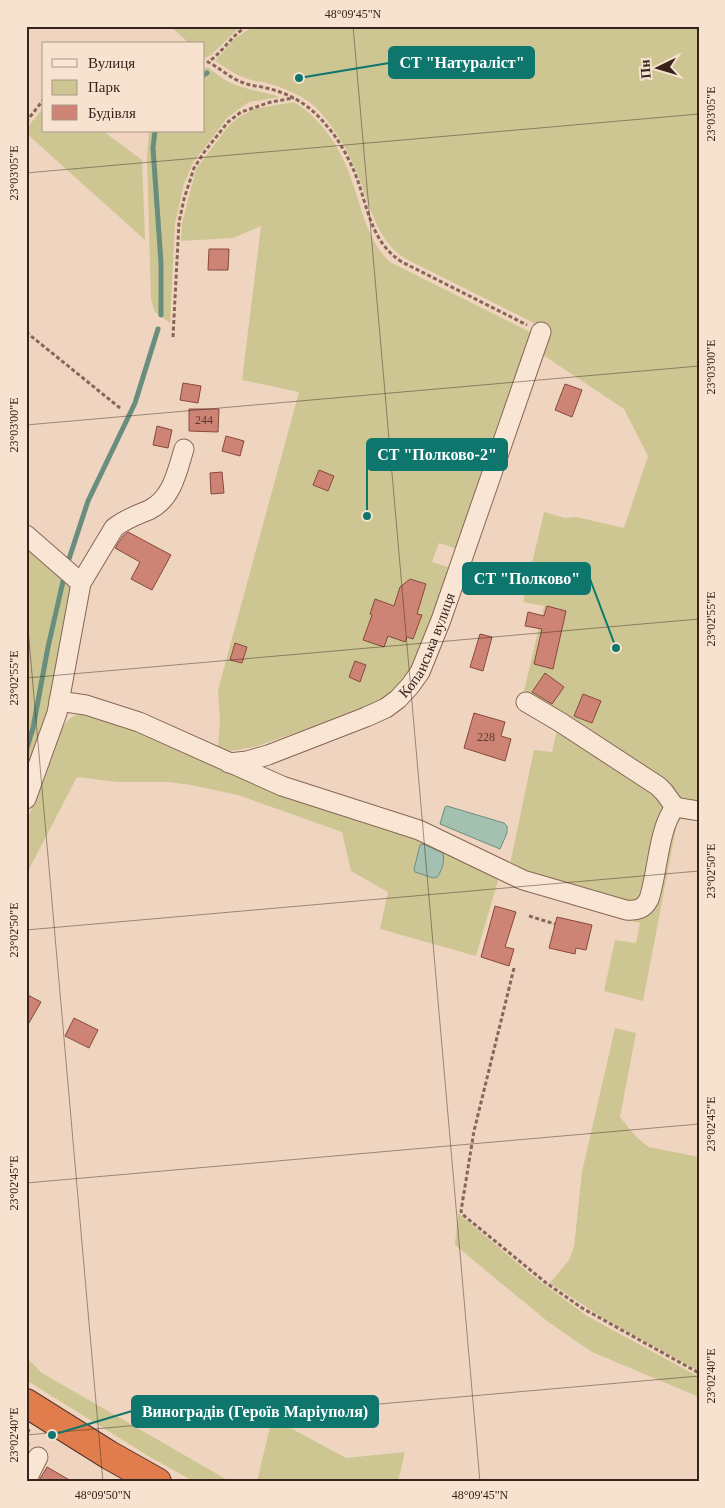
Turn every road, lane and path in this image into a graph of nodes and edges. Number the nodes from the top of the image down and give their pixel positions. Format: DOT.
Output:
graph roads {
  1 [pos="247,26"];
  2 [pos="294,98"];
  3 [pos="42,102"];
  4 [pos="26,122"];
  5 [pos="26,332"];
  6 [pos="541,332"];
  7 [pos="173,337"];
  8 [pos="120,408"];
  9 [pos="184,449"];
  10 [pos="26,535"];
  11 [pos="81,583"];
  12 [pos="59,701"];
  13 [pos="526,702"];
  14 [pos="229,763"];
  15 [pos="26,799"];
  16 [pos="675,808"];
  17 [pos="699,812"];
  18 [pos="529,916"];
  19 [pos="555,924"];
  20 [pos="514,968"];
  21 [pos="699,1374"];
  22 [pos="33,1408"];
  23 [pos="38,1457"];
  24 [pos="26,1481"];
  25 [pos="156,1482"];
  1 -- 2 [label="path"];
  2 -- 6 [label="path"];
  2 -- 7 [label="path"];
  3 -- 4 [label="path"];
  5 -- 8 [label="path"];
  6 -- 14 [label="street, Копанська вулиця"];
  9 -- 11 [label="street"];
  10 -- 11 [label="street"];
  11 -- 12 [label="street"];
  12 -- 14 [label="street"];
  12 -- 15 [label="street"];
  13 -- 16 [label="street"];
  14 -- 16 [label="street"];
  16 -- 17 [label="street"];
  18 -- 19 [label="path"];
  20 -- 21 [label="path"];
  22 -- 23 [label="path"];
  22 -- 25 [label="highway"];
  23 -- 24 [label="street"];
}
